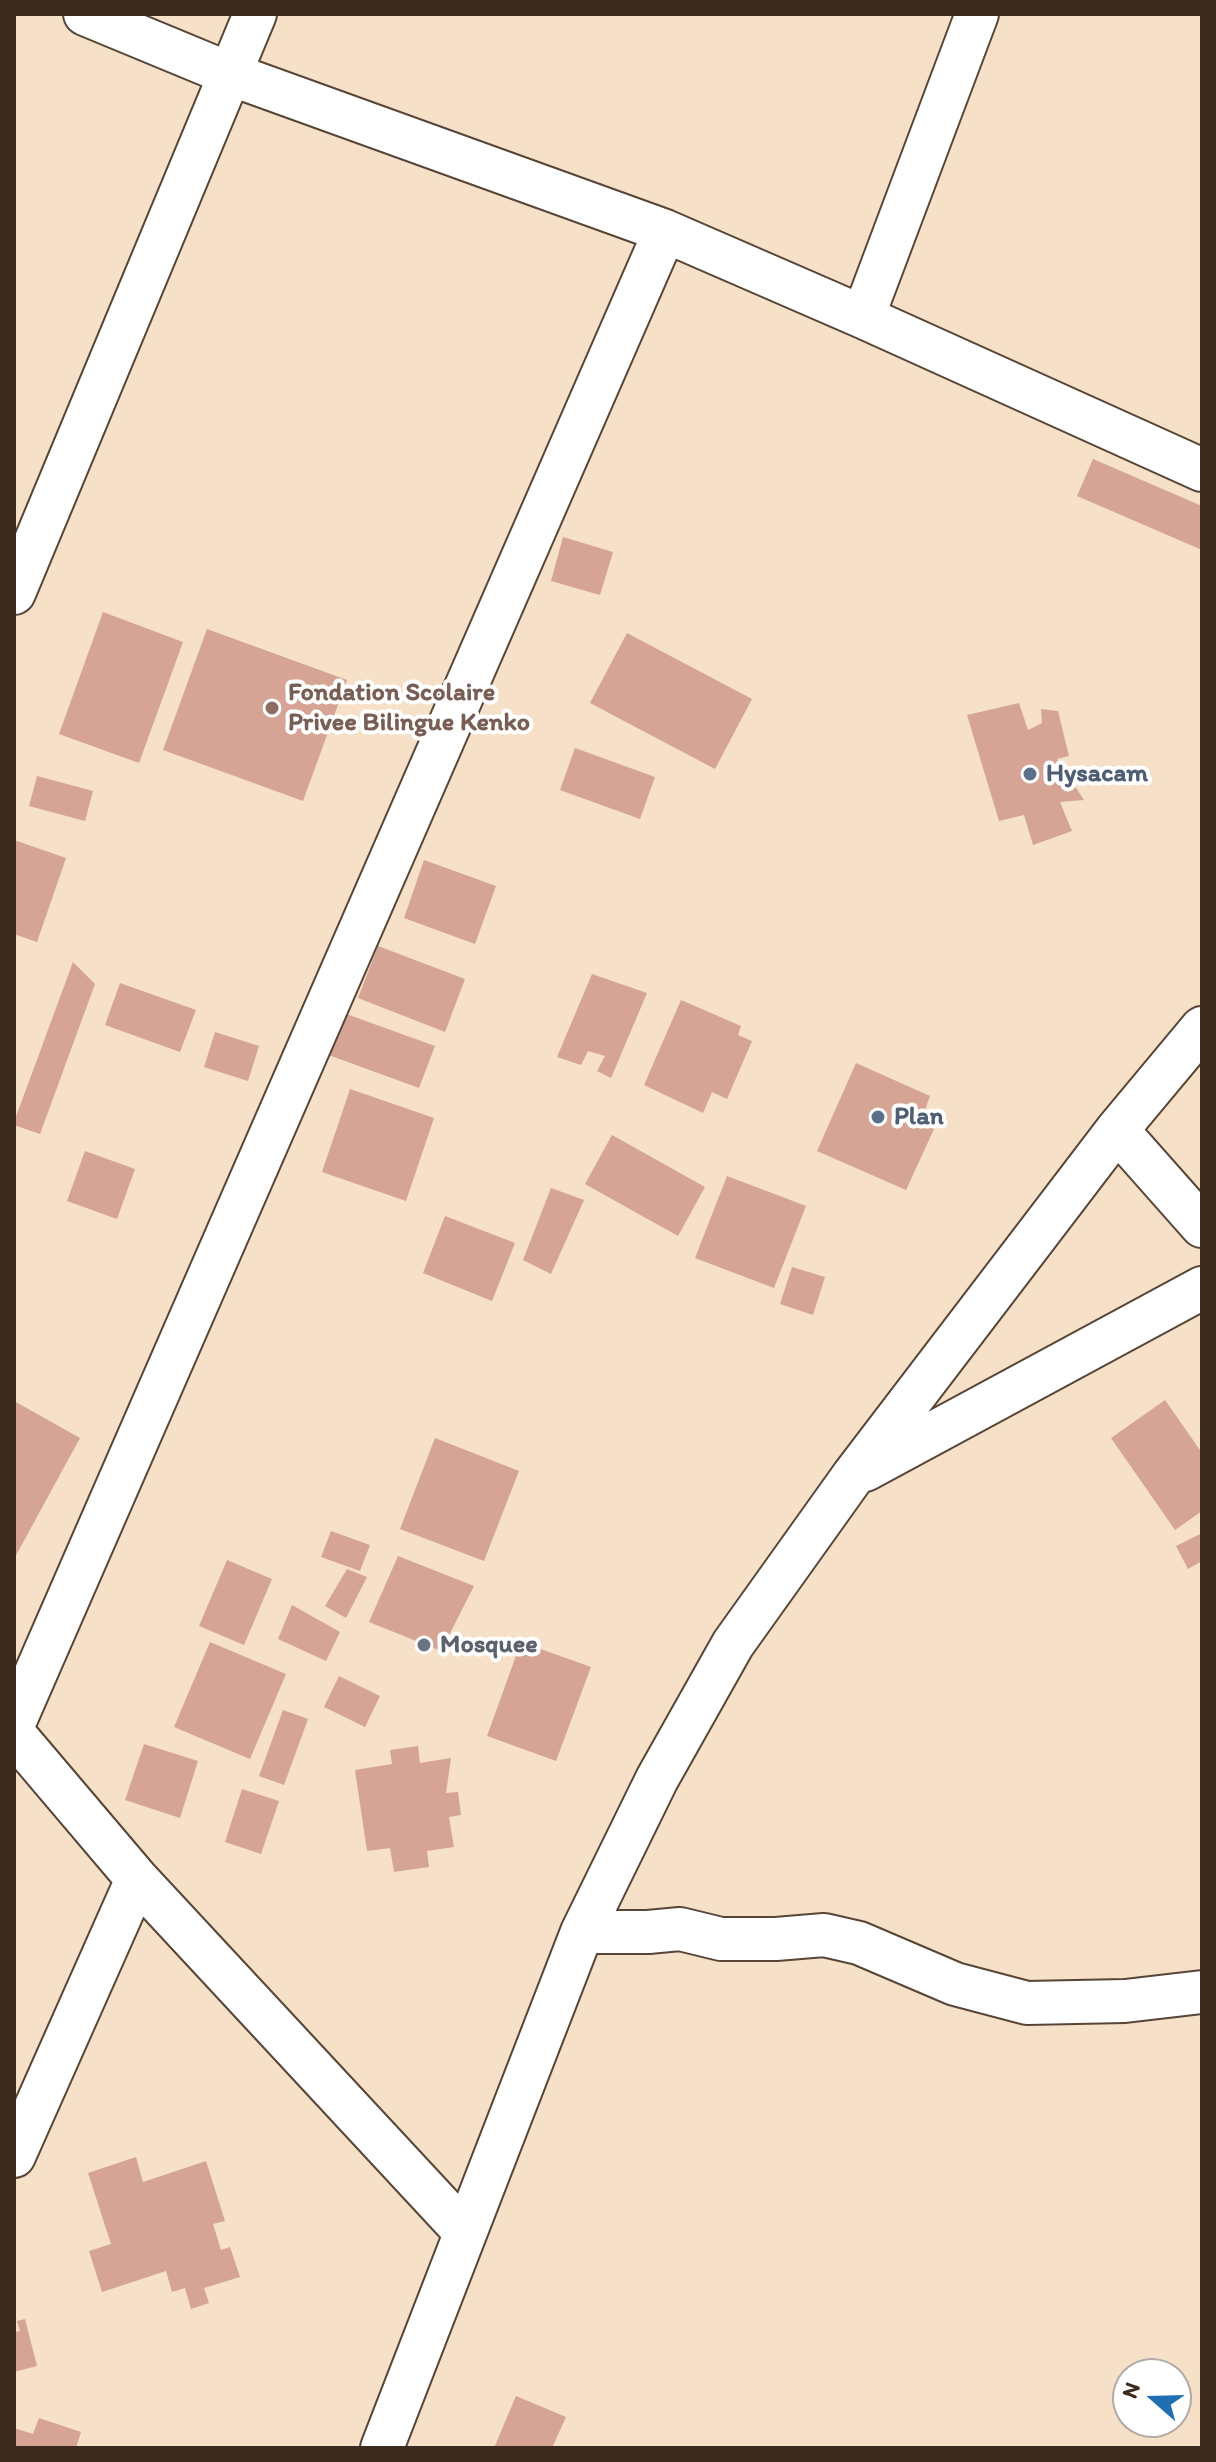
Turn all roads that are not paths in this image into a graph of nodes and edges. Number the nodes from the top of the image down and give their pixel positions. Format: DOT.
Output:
graph roads {
  1 [pos="85,14"];
  2 [pos="255,14"];
  3 [pos="977,14"];
  4 [pos="230,74"];
  5 [pos="665,231"];
  6 [pos="863,317"];
  7 [pos="1202,470"];
  8 [pos="14,593"];
  9 [pos="1202,1028"];
  10 [pos="1117,1130"];
  11 [pos="1202,1226"];
  12 [pos="1202,1288"];
  13 [pos="853,1476"];
  14 [pos="14,1723"];
  15 [pos="14,1734"];
  16 [pos="137,1879"];
  17 [pos="582,1932"];
  18 [pos="1202,1992"];
  19 [pos="14,2156"];
  20 [pos="464,2231"];
  21 [pos="382,2448"];
  1 -- 4 [label="street"];
  2 -- 4 [label="street"];
  3 -- 6 [label="street"];
  4 -- 5 [label="street"];
  4 -- 8 [label="street"];
  5 -- 6 [label="street"];
  5 -- 14 [label="street"];
  6 -- 7 [label="street"];
  9 -- 10 [label="street"];
  10 -- 11 [label="street"];
  10 -- 13 [label="street"];
  12 -- 13 [label="street"];
  13 -- 17 [label="street"];
  15 -- 16 [label="street"];
  16 -- 19 [label="street"];
  16 -- 20 [label="street"];
  17 -- 18 [label="street"];
  17 -- 20 [label="street"];
  20 -- 21 [label="street"];
}
